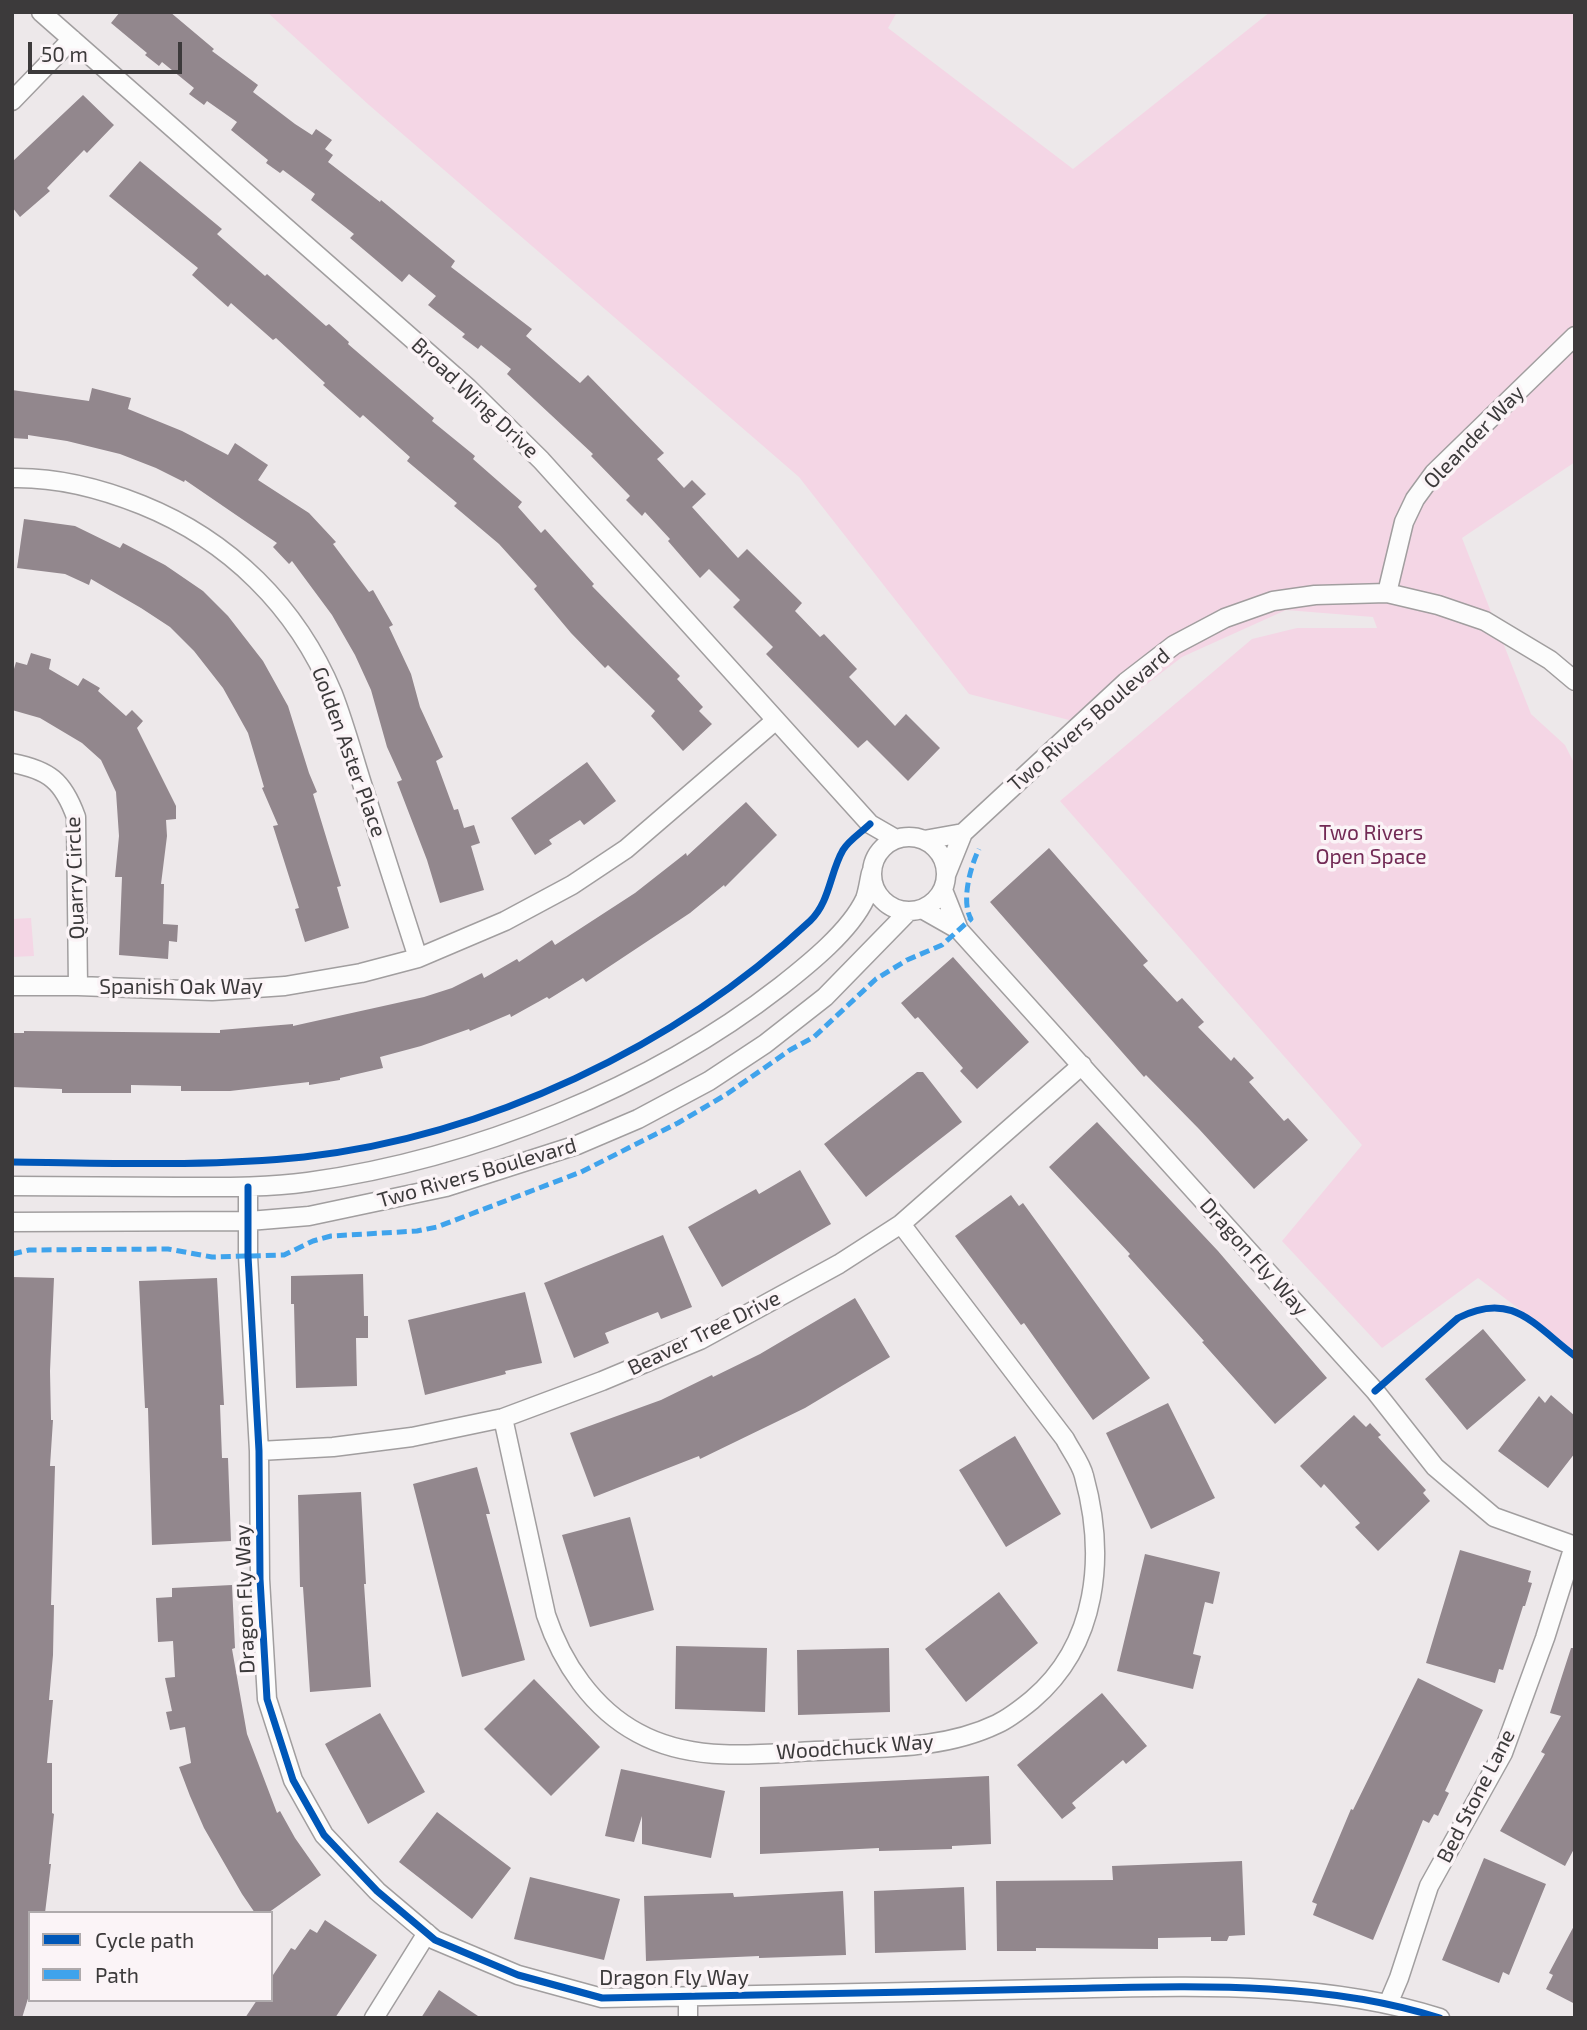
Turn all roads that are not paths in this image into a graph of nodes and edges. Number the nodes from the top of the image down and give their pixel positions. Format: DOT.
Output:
graph roads {
  1 [pos="41,12"];
  2 [pos="72,39"];
  3 [pos="12,101"];
  4 [pos="1575,336"];
  5 [pos="12,478"];
  6 [pos="1387,593"];
  7 [pos="1575,681"];
  8 [pos="776,720"];
  9 [pos="12,763"];
  10 [pos="870,824"];
  11 [pos="963,833"];
  12 [pos="895,839"];
  13 [pos="924,840"];
  14 [pos="873,866"];
  15 [pos="945,882"];
  16 [pos="915,910"];
  17 [pos="959,930"];
  18 [pos="418,958"];
  19 [pos="12,986"];
  20 [pos="78,986"];
  21 [pos="1082,1065"];
  22 [pos="12,1186"];
  23 [pos="248,1187"];
  24 [pos="249,1221"];
  25 [pos="12,1222"];
  26 [pos="901,1224"];
  27 [pos="503,1418"];
  28 [pos="258,1451"];
  29 [pos="1575,1546"];
  30 [pos="427,1933"];
  31 [pos="688,1997"];
  32 [pos="1388,2004"];
  33 [pos="374,2018"];
  34 [pos="688,2018"];
  35 [pos="1440,2018"];
  1 -- 2 [label="street, Broad Wing Drive"];
  2 -- 3 [label="street"];
  2 -- 8 [label="street, Broad Wing Drive"];
  4 -- 6 [label="street, Oleander Way"];
  5 -- 18 [label="street, Golden Aster Place"];
  6 -- 7 [label="street, Two Rivers Boulevard"];
  6 -- 11 [label="street, Two Rivers Boulevard"];
  8 -- 10 [label="street, Broad Wing Drive"];
  8 -- 18 [label="street, Spanish Oak Way"];
  9 -- 20 [label="street, Quarry Circle"];
  10 -- 12 [label="street, Broad Wing Drive"];
  10 -- 14 [label="street"];
  11 -- 13 [label="street"];
  11 -- 15 [label="street, Two Rivers Boulevard"];
  12 -- 13 [label="street"];
  12 -- 14 [label="street, Two Rivers Boulevard"];
  13 -- 15 [label="street"];
  14 -- 16 [label="street"];
  14 -- 23 [label="street, Two Rivers Boulevard"];
  15 -- 16 [label="street, Two Rivers Boulevard"];
  15 -- 17 [label="street, Dragon Fly Way"];
  16 -- 17 [label="street, Dragon Fly Way"];
  16 -- 24 [label="street, Two Rivers Boulevard"];
  17 -- 21 [label="street, Dragon Fly Way"];
  18 -- 20 [label="street, Spanish Oak Way"];
  19 -- 20 [label="street, Spanish Oak Way"];
  21 -- 26 [label="street, Beaver Tree Drive"];
  21 -- 29 [label="street, Dragon Fly Way"];
  22 -- 23 [label="street, Two Rivers Boulevard"];
  23 -- 24 [label="street, Dragon Fly Way"];
  24 -- 25 [label="street, Two Rivers Boulevard"];
  24 -- 28 [label="street, Dragon Fly Way"];
  26 -- 27 [label="street, Beaver Tree Drive"];
  26 -- 27 [label="street, Woodchuck Way"];
  27 -- 28 [label="street, Beaver Tree Drive"];
  28 -- 30 [label="street, Dragon Fly Way"];
  29 -- 32 [label="street, Bed Stone Lane"];
  30 -- 31 [label="street, Dragon Fly Way"];
  30 -- 33 [label="street"];
  31 -- 32 [label="street, Dragon Fly Way"];
  31 -- 34 [label="street"];
  32 -- 35 [label="street, Dragon Fly Way"];
}
